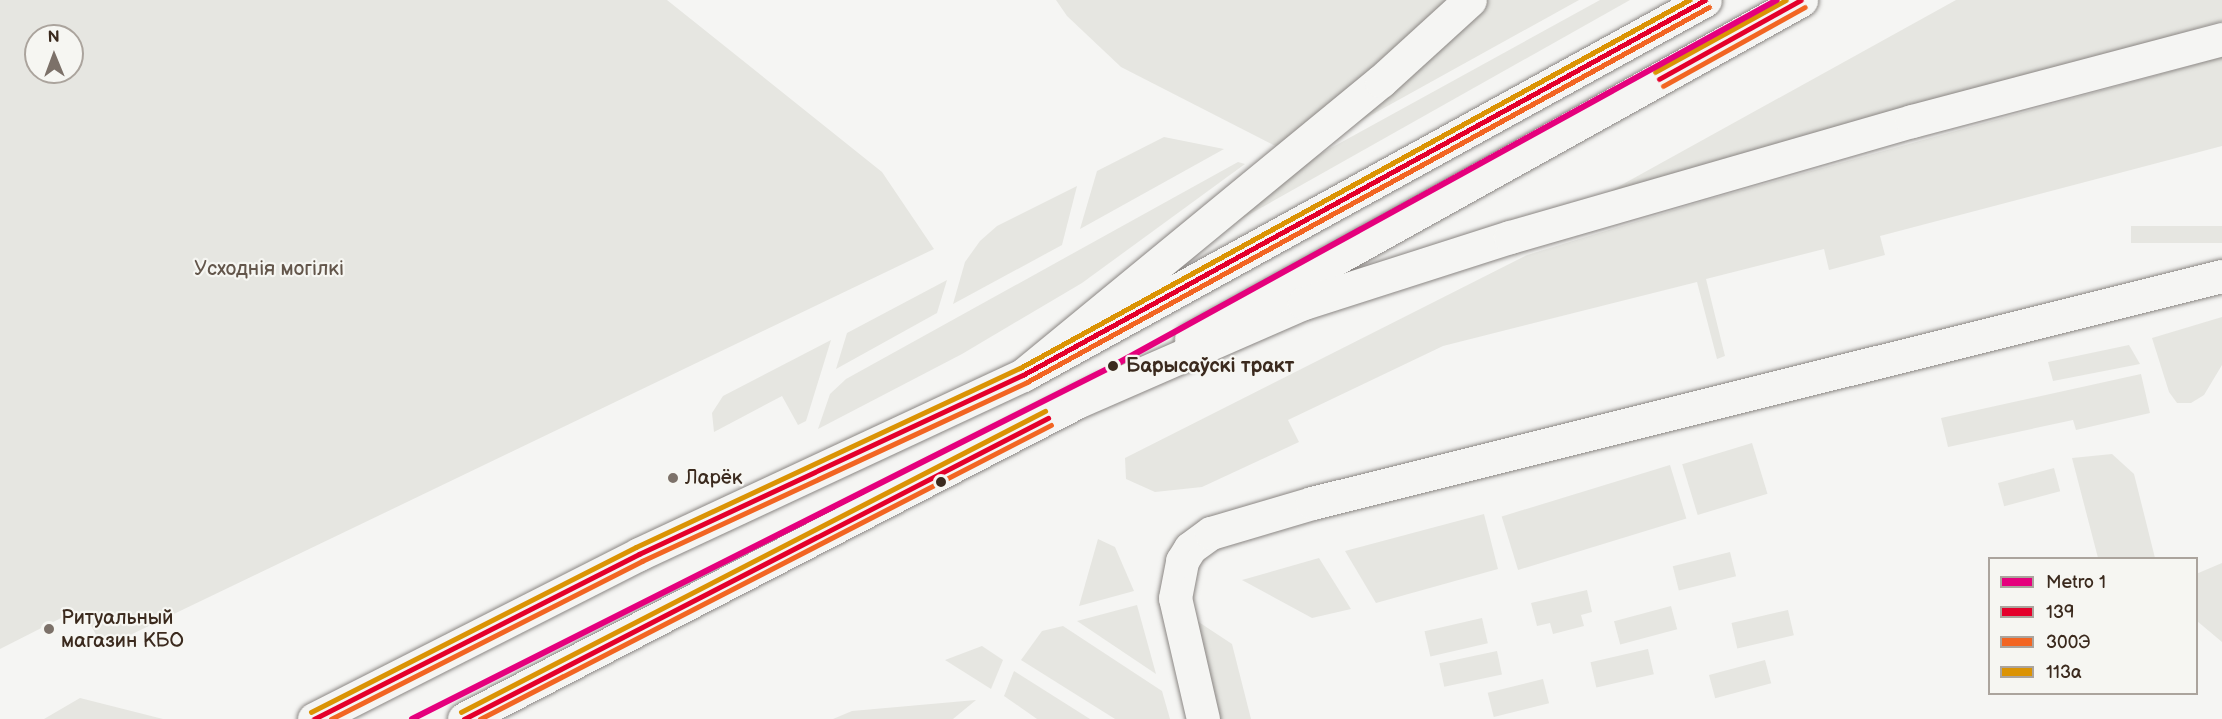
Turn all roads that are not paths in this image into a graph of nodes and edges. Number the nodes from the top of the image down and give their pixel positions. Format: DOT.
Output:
graph roads {
  1 [pos="1470,0"];
  2 [pos="1705,0"];
  3 [pos="1801,0"];
  4 [pos="2222,39"];
  5 [pos="2222,276"];
  6 [pos="1023,375"];
  7 [pos="1077,402"];
  8 [pos="314,719"];
  9 [pos="464,719"];
  10 [pos="1203,719"];
  1 -- 6 [label="main road"];
  2 -- 6 [label="main road"];
  3 -- 7 [label="main road"];
  4 -- 7 [label="main road"];
  5 -- 10 [label="main road"];
  6 -- 8 [label="main road"];
  7 -- 9 [label="main road"];
}
